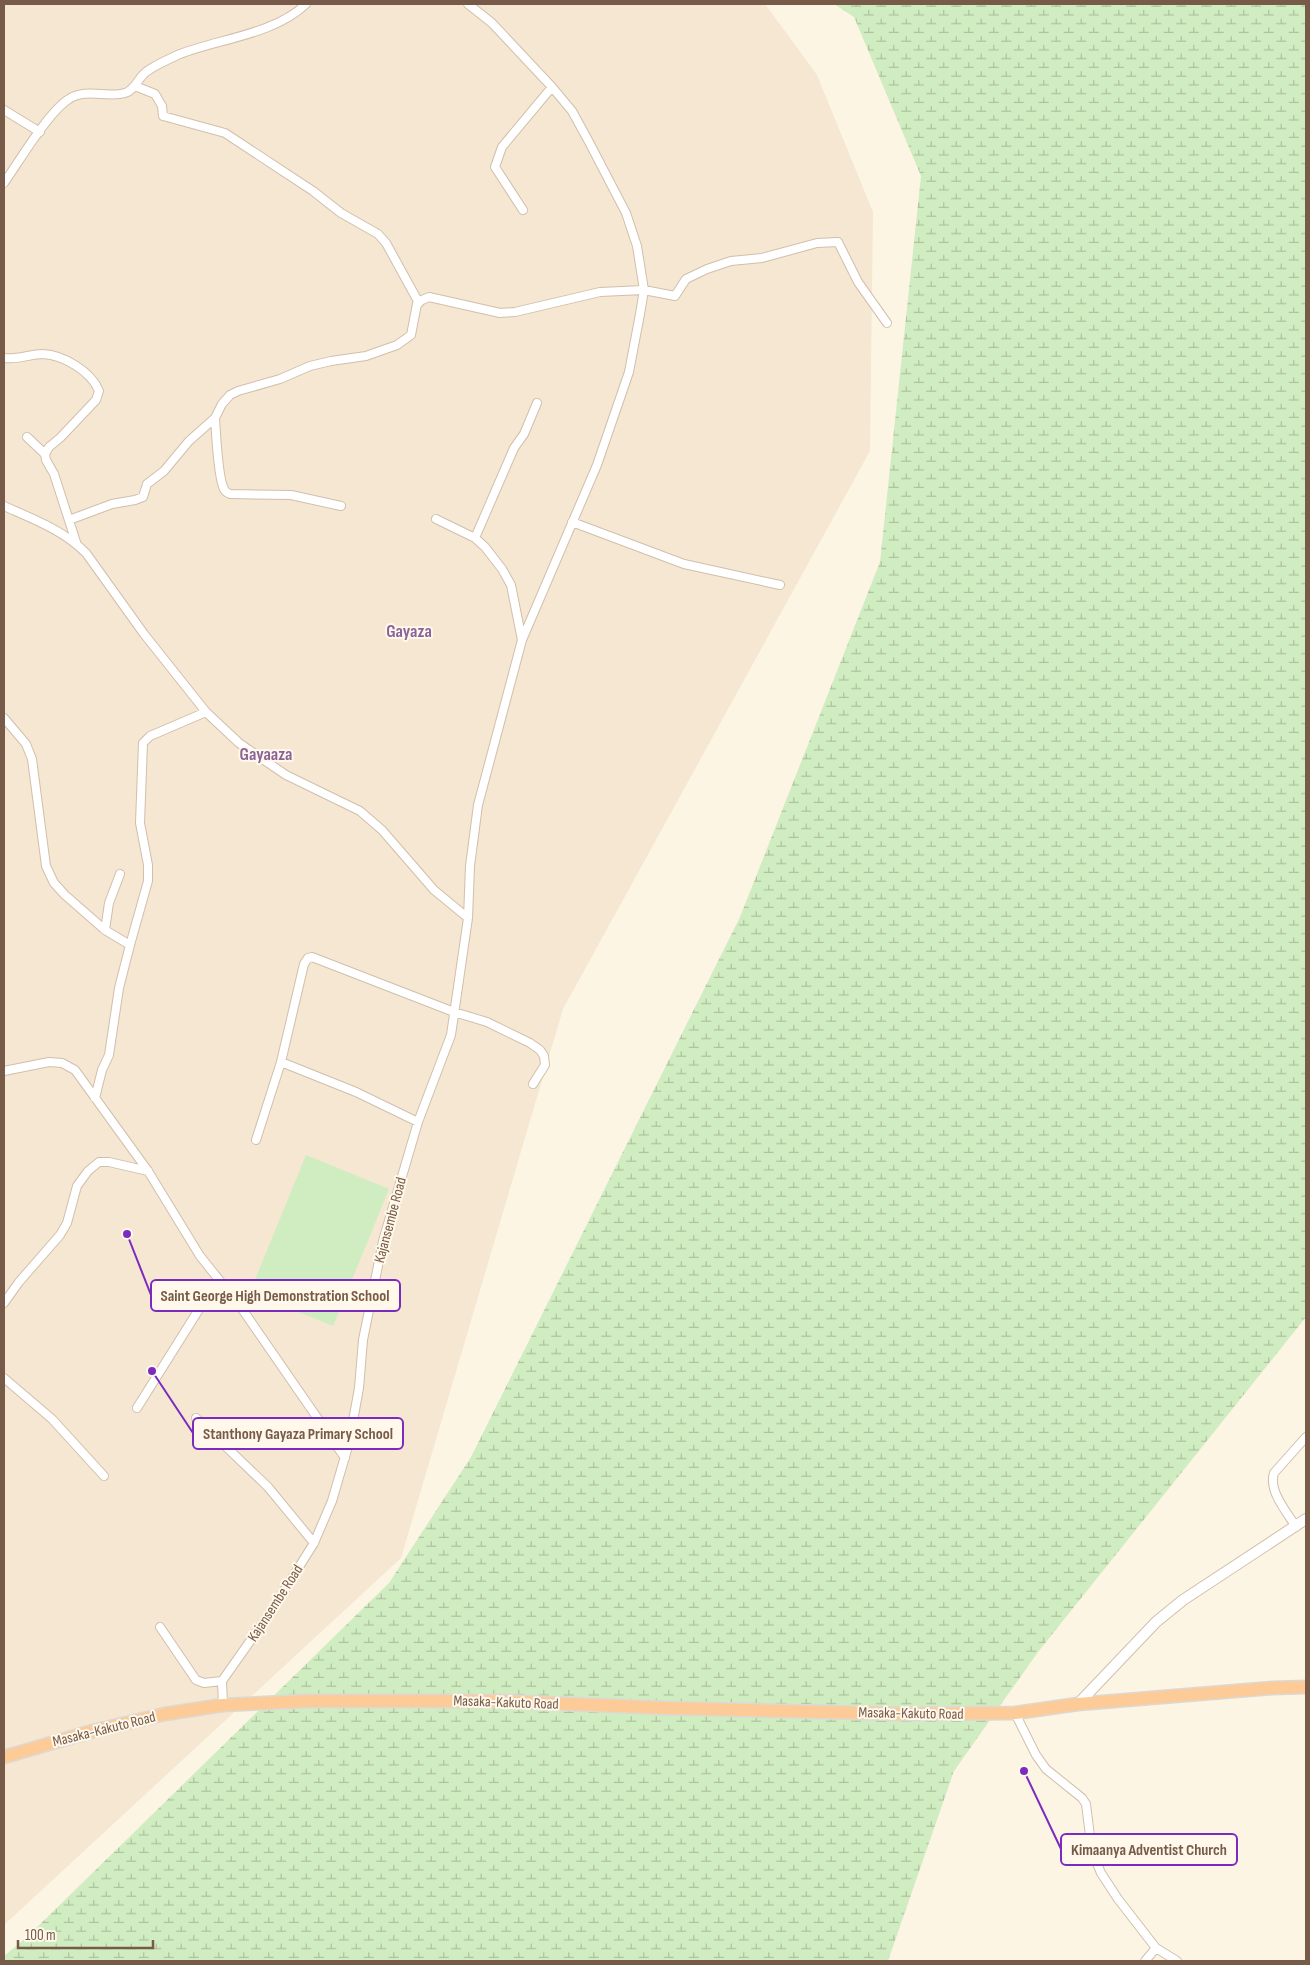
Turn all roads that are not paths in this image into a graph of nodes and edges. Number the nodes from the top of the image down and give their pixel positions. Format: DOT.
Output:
graph roads {
  1 [pos="306,4"];
  2 [pos="468,4"];
  3 [pos="135,86"];
  4 [pos="552,87"];
  5 [pos="4,110"];
  6 [pos="40,132"];
  7 [pos="4,183"];
  8 [pos="523,210"];
  9 [pos="644,290"];
  10 [pos="419,303"];
  11 [pos="887,323"];
  12 [pos="4,358"];
  13 [pos="537,403"];
  14 [pos="215,418"];
  15 [pos="27,437"];
  16 [pos="45,454"];
  17 [pos="4,506"];
  18 [pos="341,506"];
  19 [pos="436,519"];
  20 [pos="69,520"];
  21 [pos="572,522"];
  22 [pos="475,538"];
  23 [pos="76,542"];
  24 [pos="780,585"];
  25 [pos="522,640"];
  26 [pos="206,712"];
  27 [pos="4,718"];
  28 [pos="120,874"];
  29 [pos="468,918"];
  30 [pos="104,930"];
  31 [pos="130,945"];
  32 [pos="454,1012"];
  33 [pos="281,1062"];
  34 [pos="4,1071"];
  35 [pos="533,1084"];
  36 [pos="95,1098"];
  37 [pos="418,1122"];
  38 [pos="256,1140"];
  39 [pos="148,1171"];
  40 [pos="218,1279"];
  41 [pos="4,1303"];
  42 [pos="4,1378"];
  43 [pos="137,1408"];
  44 [pos="196,1418"];
  45 [pos="1306,1438"];
  46 [pos="345,1458"];
  47 [pos="104,1476"];
  48 [pos="1306,1520"];
  49 [pos="1296,1527"];
  50 [pos="314,1543"];
  51 [pos="160,1627"];
  52 [pos="222,1681"];
  53 [pos="1306,1687"];
  54 [pos="1078,1704"];
  55 [pos="223,1705"];
  56 [pos="1015,1713"];
  57 [pos="4,1757"];
  58 [pos="1156,1948"];
  59 [pos="1145,1961"];
  60 [pos="1177,1961"];
  1 -- 3 [label="street"];
  2 -- 4 [label="street, Kajansembe Road"];
  3 -- 6 [label="street"];
  3 -- 10 [label="street"];
  4 -- 8 [label="street"];
  4 -- 9 [label="street, Kajansembe Road"];
  5 -- 6 [label="street"];
  6 -- 7 [label="street"];
  9 -- 10 [label="street"];
  9 -- 11 [label="street"];
  9 -- 21 [label="street, Kajansembe Road"];
  10 -- 14 [label="street"];
  12 -- 16 [label="street"];
  13 -- 22 [label="street"];
  14 -- 18 [label="street"];
  14 -- 20 [label="street"];
  15 -- 16 [label="street"];
  16 -- 20 [label="street"];
  17 -- 23 [label="street"];
  19 -- 22 [label="street"];
  20 -- 23 [label="street"];
  21 -- 24 [label="street"];
  21 -- 25 [label="street, Kajansembe Road"];
  22 -- 25 [label="street"];
  23 -- 26 [label="street"];
  25 -- 29 [label="street, Kajansembe Road"];
  26 -- 29 [label="street"];
  26 -- 31 [label="street"];
  27 -- 30 [label="street"];
  28 -- 30 [label="street"];
  29 -- 32 [label="street, Kajansembe Road"];
  30 -- 31 [label="street"];
  31 -- 36 [label="street"];
  32 -- 33 [label="street"];
  32 -- 35 [label="street"];
  32 -- 37 [label="street, Kajansembe Road"];
  33 -- 37 [label="street"];
  33 -- 38 [label="street"];
  34 -- 36 [label="street"];
  36 -- 39 [label="street"];
  37 -- 46 [label="street, Kajansembe Road"];
  39 -- 40 [label="street"];
  39 -- 41 [label="street"];
  40 -- 43 [label="street"];
  40 -- 46 [label="street"];
  42 -- 47 [label="street"];
  44 -- 50 [label="street"];
  45 -- 49 [label="street"];
  46 -- 50 [label="street, Kajansembe Road"];
  48 -- 49 [label="street"];
  49 -- 54 [label="street"];
  50 -- 52 [label="street, Kajansembe Road"];
  51 -- 52 [label="street"];
  52 -- 55 [label="street"];
  53 -- 54 [label="highway, Masaka-Kakuto Road"];
  54 -- 56 [label="highway, Masaka-Kakuto Road"];
  55 -- 56 [label="highway, Masaka-Kakuto Road"];
  55 -- 57 [label="highway, Masaka-Kakuto Road"];
  56 -- 58 [label="street"];
  58 -- 59 [label="street"];
  58 -- 60 [label="street"];
}
